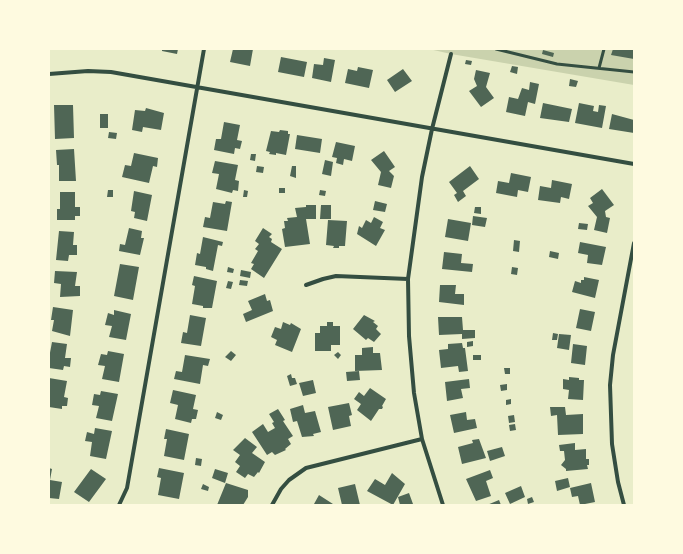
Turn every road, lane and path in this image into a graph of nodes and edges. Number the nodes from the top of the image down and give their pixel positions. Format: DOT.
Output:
graph roads {
  1 [pos="204,49"];
  2 [pos="451,49"];
  3 [pos="496,49"];
  4 [pos="604,49"];
  5 [pos="450,54"];
  6 [pos="599,68"];
  7 [pos="634,72"];
  8 [pos="49,74"];
  9 [pos="197,87"];
  10 [pos="432,129"];
  11 [pos="634,164"];
  12 [pos="634,244"];
  13 [pos="408,279"];
  14 [pos="306,285"];
  15 [pos="422,438"];
  16 [pos="119,505"];
  17 [pos="272,505"];
  18 [pos="443,505"];
  19 [pos="624,505"];
  1 -- 9 [label="street"];
  2 -- 5 [label="lane"];
  3 -- 6 [label="lane"];
  4 -- 6 [label="lane"];
  5 -- 10 [label="street"];
  6 -- 7 [label="lane"];
  8 -- 9 [label="street"];
  9 -- 10 [label="street"];
  9 -- 16 [label="street"];
  10 -- 11 [label="street"];
  10 -- 13 [label="street"];
  12 -- 19 [label="street"];
  13 -- 14 [label="street"];
  13 -- 15 [label="street"];
  15 -- 17 [label="street"];
  15 -- 18 [label="street"];
}
